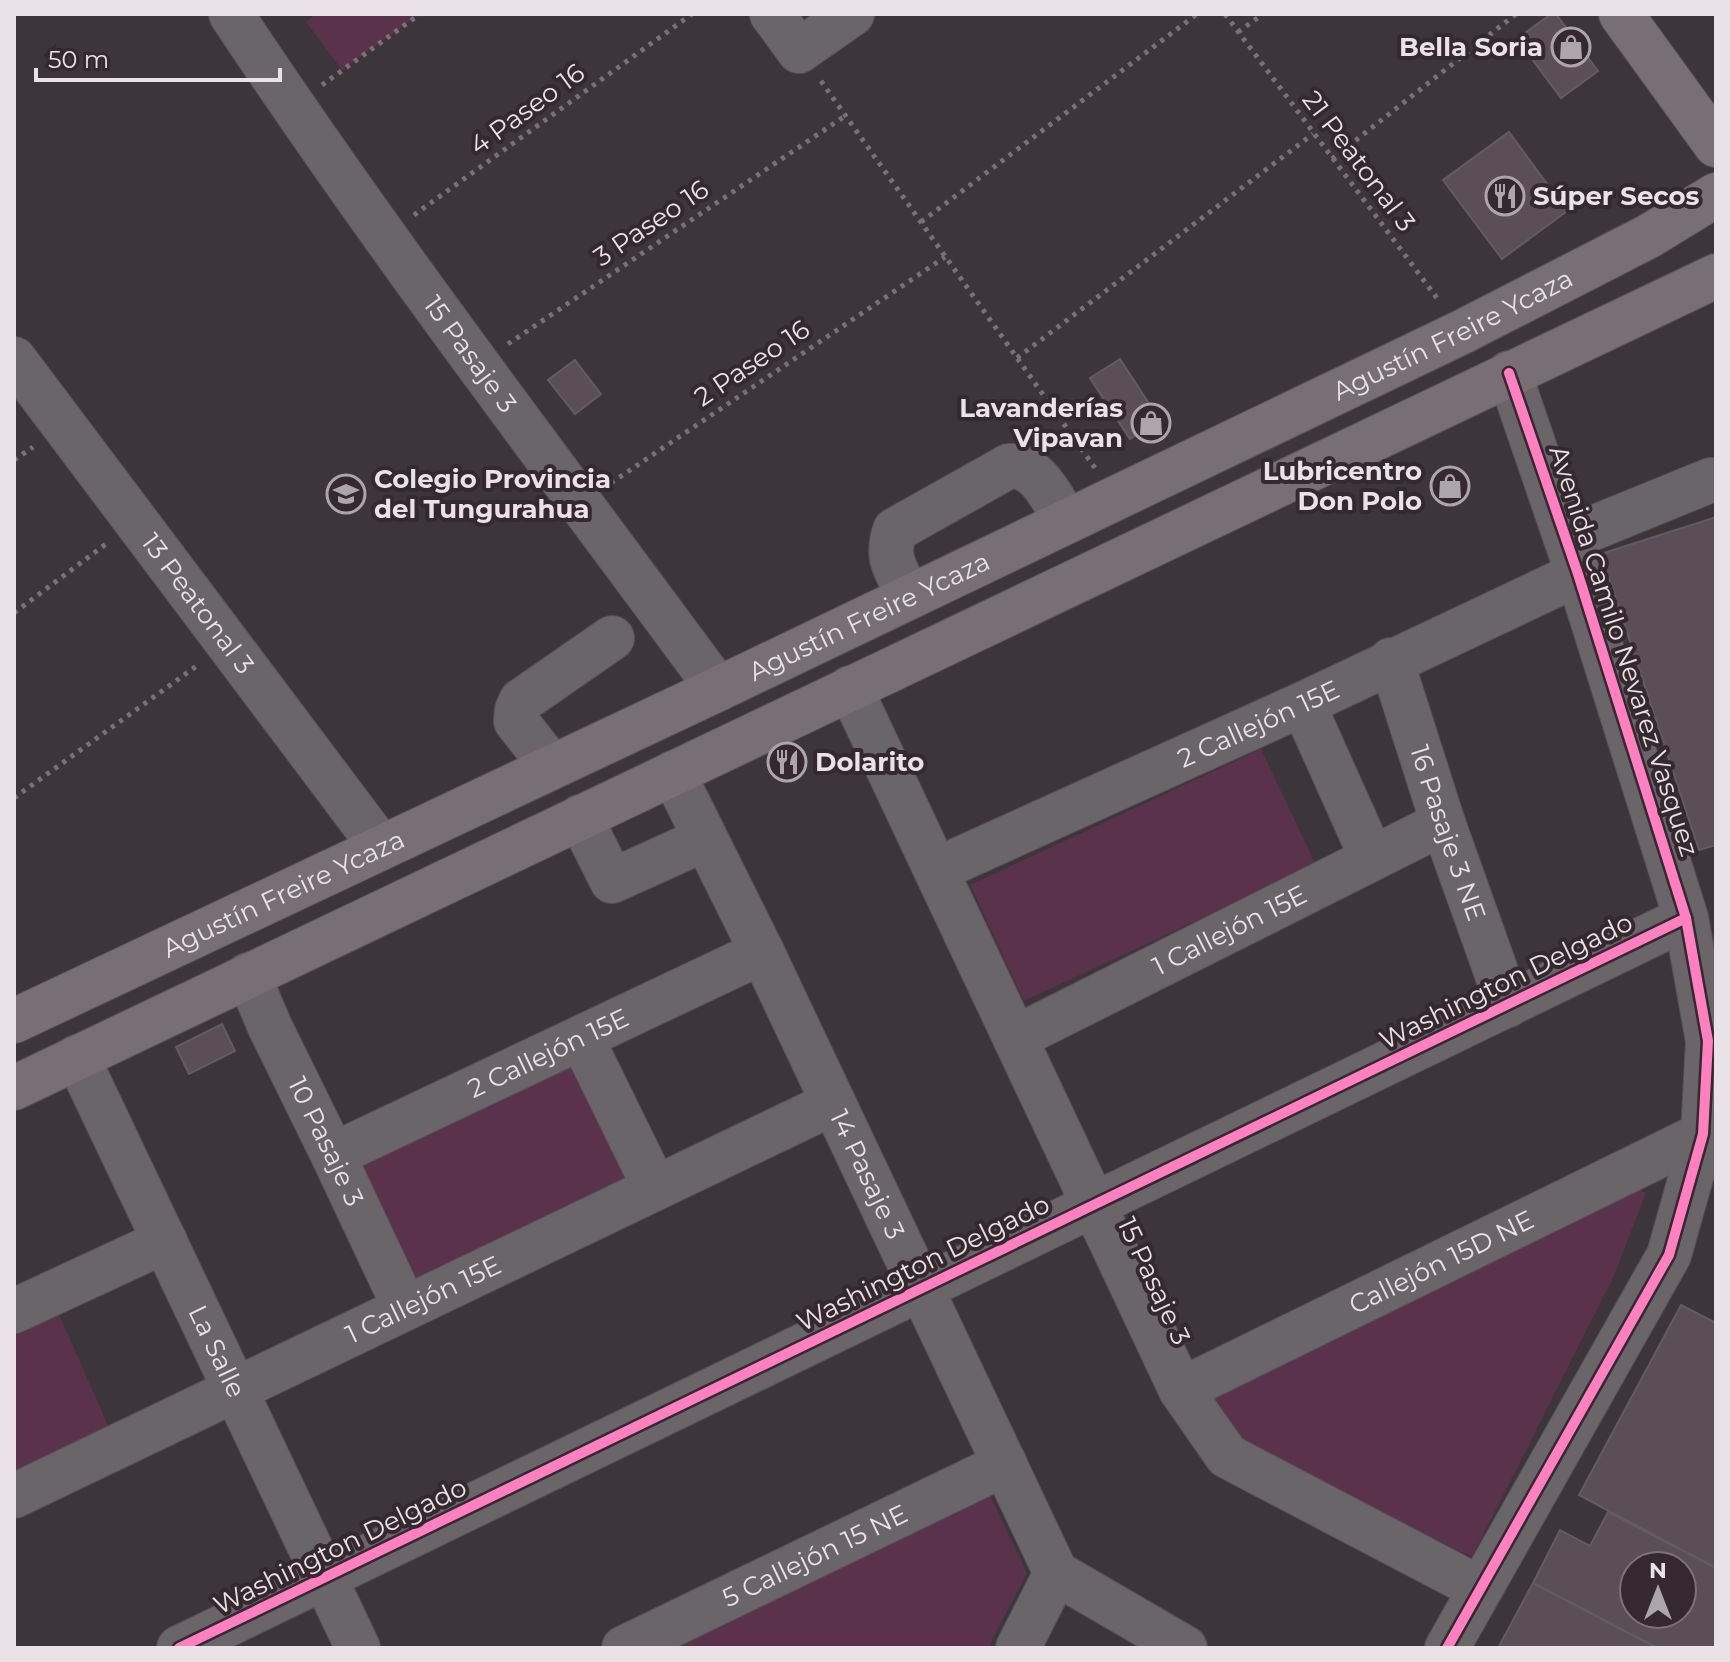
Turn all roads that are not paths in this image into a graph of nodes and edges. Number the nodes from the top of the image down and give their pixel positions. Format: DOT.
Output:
graph roads {
  1 [pos="231,14"];
  2 [pos="772,14"];
  3 [pos="852,14"];
  4 [pos="1621,14"];
  5 [pos="1716,145"];
  6 [pos="1716,195"];
  7 [pos="1716,276"];
  8 [pos="14,359"];
  9 [pos="1509,373"];
  10 [pos="1711,480"];
  11 [pos="1066,520"];
  12 [pos="1572,557"];
  13 [pos="909,596"];
  14 [pos="612,638"];
  15 [pos="1391,660"];
  16 [pos="850,688"];
  17 [pos="718,689"];
  18 [pos="1303,704"];
  19 [pos="552,767"];
  20 [pos="673,773"];
  21 [pos="580,817"];
  22 [pos="1443,823"];
  23 [pos="705,839"];
  24 [pos="381,847"];
  25 [pos="1372,858"];
  26 [pos="936,870"];
  27 [pos="1686,918"];
  28 [pos="762,952"];
  29 [pos="248,975"];
  30 [pos="1508,1005"];
  31 [pos="14,1021"];
  32 [pos="1015,1038"];
  33 [pos="582,1039"];
  34 [pos="77,1057"];
  35 [pos="14,1088"];
  36 [pos="833,1103"];
  37 [pos="1703,1134"];
  38 [pos="333,1155"];
  39 [pos="655,1188"];
  40 [pos="1093,1205"];
  41 [pos="165,1241"];
  42 [pos="921,1288"];
  43 [pos="405,1308"];
  44 [pos="14,1311"];
  45 [pos="235,1390"];
  46 [pos="1181,1390"];
  47 [pos="1005,1464"];
  48 [pos="14,1496"];
  49 [pos="1056,1573"];
  50 [pos="324,1578"];
  51 [pos="1479,1588"];
  52 [pos="179,1648"];
  53 [pos="358,1648"];
  54 [pos="624,1648"];
  55 [pos="1018,1648"];
  56 [pos="1185,1648"];
  57 [pos="1447,1648"];
  1 -- 17 [label="street, 15 Pasaje 3"];
  2 -- 3 [label="street"];
  4 -- 5 [label="main road"];
  6 -- 11 [label="main road, Agustín Freire Ycaza"];
  7 -- 9 [label="main road"];
  8 -- 24 [label="street, 13 Peatonal 3"];
  9 -- 12 [label="street, Avenida Camilo Nevarez Vasquez"];
  9 -- 16 [label="main road"];
  10 -- 12 [label="street, 2 Callejón 15E"];
  11 -- 13 [label="main road, Agustín Freire Ycaza"];
  11 -- 13 [label="street"];
  12 -- 15 [label="street, 2 Callejón 15E"];
  12 -- 27 [label="street, Avenida Camilo Nevarez Vasquez"];
  13 -- 17 [label="main road, Agustín Freire Ycaza"];
  14 -- 19 [label="street"];
  15 -- 18 [label="street, 2 Callejón 15E"];
  15 -- 22 [label="street, 16 Pasaje 3 NE"];
  16 -- 20 [label="main road"];
  16 -- 26 [label="street, 15 Pasaje 3"];
  17 -- 19 [label="main road, Agustín Freire Ycaza"];
  18 -- 25 [label="street"];
  18 -- 26 [label="street, 2 Callejón 15E"];
  19 -- 24 [label="main road, Agustín Freire Ycaza"];
  20 -- 21 [label="main road"];
  20 -- 23 [label="street, 14 Pasaje 3"];
  21 -- 23 [label="street"];
  21 -- 29 [label="main road"];
  22 -- 25 [label="street, 1 Callejón 15E"];
  22 -- 30 [label="street, 16 Pasaje 3 NE"];
  23 -- 28 [label="street, 14 Pasaje 3"];
  24 -- 31 [label="main road, Agustín Freire Ycaza"];
  25 -- 32 [label="street, 1 Callejón 15E"];
  26 -- 32 [label="street, 15 Pasaje 3"];
  27 -- 30 [label="street, Washington Delgado"];
  27 -- 37 [label="street, Avenida Camilo Nevarez Vasquez"];
  28 -- 33 [label="street, 2 Callejón 15E"];
  28 -- 36 [label="street, 14 Pasaje 3"];
  29 -- 34 [label="main road"];
  29 -- 38 [label="street, 10 Pasaje 3"];
  30 -- 40 [label="street, Washington Delgado"];
  32 -- 40 [label="street, 15 Pasaje 3"];
  33 -- 38 [label="street, 2 Callejón 15E"];
  33 -- 39 [label="street"];
  34 -- 35 [label="main road"];
  34 -- 41 [label="street, La Salle"];
  36 -- 39 [label="street, 1 Callejón 15E"];
  36 -- 42 [label="street, 14 Pasaje 3"];
  37 -- 46 [label="street, Callejón 15D NE"];
  37 -- 51 [label="street, Avenida Camilo Nevarez Vasquez"];
  38 -- 43 [label="street, 10 Pasaje 3"];
  39 -- 43 [label="street, 1 Callejón 15E"];
  40 -- 42 [label="street, Washington Delgado"];
  40 -- 46 [label="street, 15 Pasaje 3"];
  41 -- 44 [label="street"];
  41 -- 45 [label="street, La Salle"];
  42 -- 47 [label="street, 14 Pasaje 3"];
  42 -- 50 [label="street, Washington Delgado"];
  43 -- 45 [label="street, 1 Callejón 15E"];
  45 -- 48 [label="street, 1 Callejón 15E"];
  45 -- 50 [label="street, La Salle"];
  46 -- 51 [label="street, 15 Pasaje 3"];
  47 -- 49 [label="street, 14 Pasaje 3"];
  47 -- 54 [label="street, 5 Callejón 15 NE"];
  49 -- 55 [label="street"];
  49 -- 56 [label="street"];
  50 -- 52 [label="street, Washington Delgado"];
  50 -- 53 [label="street, La Salle"];
  51 -- 57 [label="street, Avenida Camilo Nevarez Vasquez"];
}
